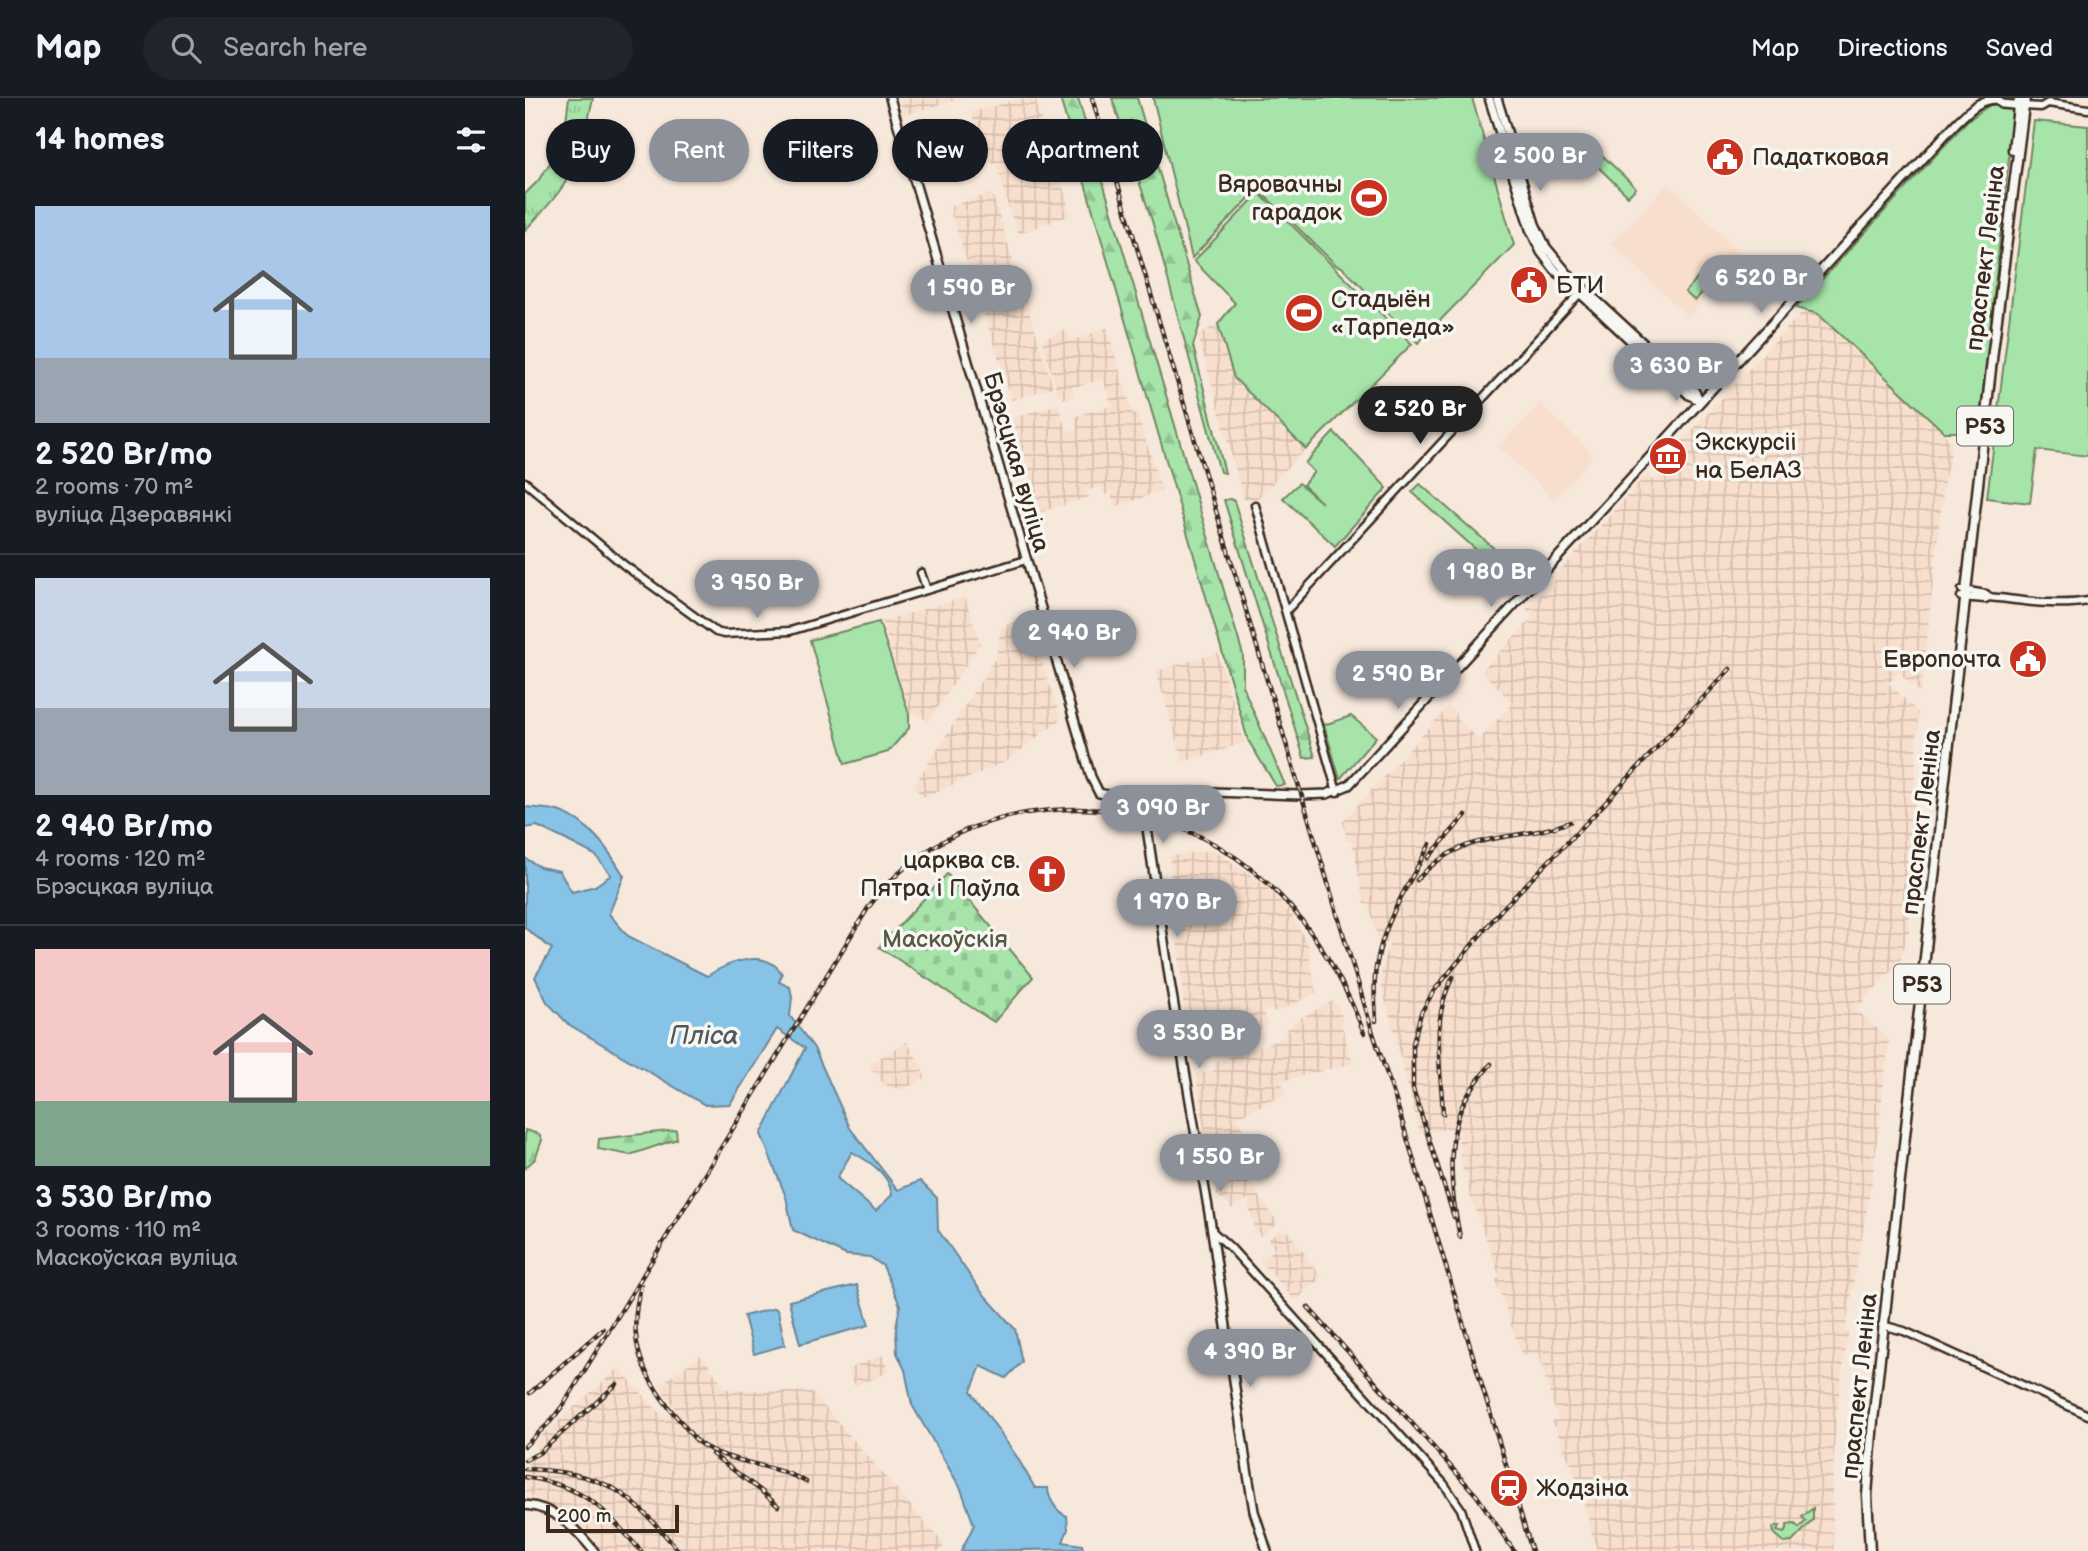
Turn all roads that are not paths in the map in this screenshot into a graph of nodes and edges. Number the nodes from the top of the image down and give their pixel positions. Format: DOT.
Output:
graph roads {
  1 [pos="890,98"];
  2 [pos="1489,98"];
  3 [pos="1999,98"];
  4 [pos="2042,98"];
  5 [pos="1496,103"];
  6 [pos="2048,103"];
  7 [pos="2023,104"];
  8 [pos="2088,108"];
  9 [pos="1582,291"];
  10 [pos="1701,401"];
  11 [pos="1413,474"];
  12 [pos="1420,480"];
  13 [pos="525,482"];
  14 [pos="1255,505"];
  15 [pos="1026,560"];
  16 [pos="922,573"];
  17 [pos="927,590"];
  18 [pos="1964,594"];
  19 [pos="2088,601"];
  20 [pos="1286,611"];
  21 [pos="1337,792"];
  22 [pos="1142,795"];
  23 [pos="1212,1231"];
  24 [pos="1886,1311"];
  25 [pos="1882,1325"];
  26 [pos="1896,1329"];
  27 [pos="1883,1338"];
  28 [pos="2088,1415"];
  29 [pos="525,1505"];
  30 [pos="594,1551"];
  31 [pos="1268,1551"];
  32 [pos="1475,1551"];
  33 [pos="1868,1551"];
  1 -- 15 [label="main road, Брэсцкая вуліца"];
  2 -- 5 [label="main road"];
  3 -- 7 [label="main road"];
  3 -- 10 [label="main road"];
  4 -- 6 [label="street"];
  5 -- 9 [label="main road"];
  6 -- 7 [label="street"];
  6 -- 8 [label="street"];
  7 -- 18 [label="main road, праспект Леніна / Р53"];
  9 -- 10 [label="main road"];
  9 -- 11 [label="street"];
  10 -- 21 [label="main road"];
  11 -- 12 [label="street"];
  11 -- 20 [label="street"];
  13 -- 17 [label="street"];
  14 -- 20 [label="street"];
  15 -- 17 [label="street"];
  15 -- 22 [label="main road, Брэсцкая вуліца"];
  16 -- 17 [label="street"];
  18 -- 19 [label="street"];
  18 -- 24 [label="main road, праспект Леніна / Р53"];
  18 -- 25 [label="main road, праспект Леніна / Р53"];
  20 -- 21 [label="street"];
  21 -- 22 [label="main road, Брэсцкая вуліца"];
  22 -- 23 [label="main road"];
  23 -- 31 [label="main road"];
  23 -- 32 [label="street"];
  24 -- 25 [label="main road, праспект Леніна / Р53"];
  24 -- 26 [label="street"];
  25 -- 26 [label="street"];
  25 -- 27 [label="main road, праспект Леніна / Р53"];
  25 -- 33 [label="main road, праспект Леніна / Р53"];
  26 -- 27 [label="street"];
  26 -- 28 [label="street"];
  27 -- 33 [label="main road, праспект Леніна / Р53"];
  29 -- 30 [label="main road"];
}
